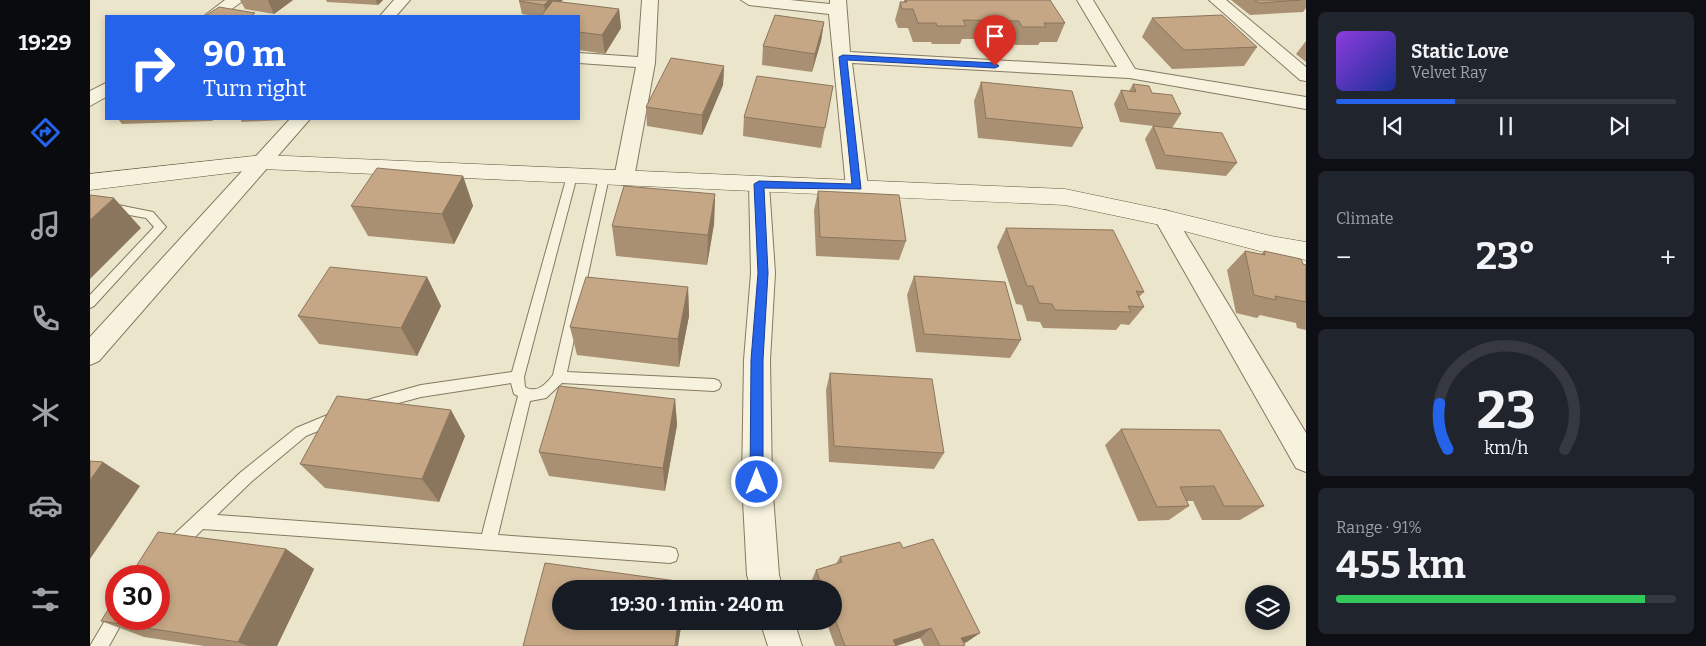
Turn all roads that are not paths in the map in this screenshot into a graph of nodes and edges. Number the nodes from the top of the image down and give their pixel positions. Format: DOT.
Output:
graph roads {
  1 [pos="236,0"];
  2 [pos="402,0"];
  3 [pos="650,0"];
  4 [pos="749,0"];
  5 [pos="1085,0"];
  6 [pos="1217,0"];
  7 [pos="837,5"];
  8 [pos="214,15"];
  9 [pos="389,15"];
  10 [pos="843,57"];
  11 [pos="580,58"];
  12 [pos="646,63"];
  13 [pos="1129,73"];
  14 [pos="1306,76"];
  15 [pos="105,89"];
  16 [pos="90,100"];
  17 [pos="1306,103"];
  18 [pos="299,120"];
  19 [pos="263,162"];
  20 [pos="572,176"];
  21 [pos="614,178"];
  22 [pos="90,182"];
  23 [pos="759,184"];
  24 [pos="857,187"];
  25 [pos="90,209"];
  26 [pos="1165,218"];
  27 [pos="1306,251"];
  28 [pos="90,303"];
  29 [pos="90,354"];
  30 [pos="517,377"];
  31 [pos="559,377"];
  32 [pos="714,385"];
  33 [pos="525,394"];
  34 [pos="1306,459"];
  35 [pos="199,521"];
  36 [pos="488,542"];
  37 [pos="164,555"];
  38 [pos="670,555"];
  39 [pos="764,580"];
  40 [pos="108,630"];
  41 [pos="780,630"];
  42 [pos="98,646"];
  43 [pos="785,646"];
  1 -- 8 [label="street"];
  2 -- 9 [label="street"];
  3 -- 12 [label="street"];
  4 -- 7 [label="street"];
  5 -- 13 [label="street"];
  6 -- 14 [label="street"];
  7 -- 10 [label="street"];
  10 -- 13 [label="street"];
  10 -- 24 [label="street"];
  11 -- 12 [label="street"];
  12 -- 21 [label="street"];
  13 -- 17 [label="street"];
  15 -- 16 [label="street"];
  18 -- 19 [label="street"];
  19 -- 20 [label="street"];
  19 -- 22 [label="street"];
  19 -- 29 [label="street"];
  20 -- 21 [label="street"];
  20 -- 30 [label="lane"];
  21 -- 23 [label="street"];
  21 -- 31 [label="lane"];
  23 -- 24 [label="street"];
  23 -- 39 [label="street"];
  24 -- 26 [label="street"];
  25 -- 28 [label="lane"];
  26 -- 27 [label="street"];
  26 -- 34 [label="street"];
  30 -- 33 [label="lane"];
  30 -- 35 [label="lane"];
  31 -- 32 [label="lane"];
  31 -- 33 [label="lane"];
  33 -- 36 [label="lane"];
  35 -- 36 [label="lane"];
  35 -- 37 [label="lane"];
  36 -- 38 [label="lane"];
  40 -- 42 [label="lane"];
  41 -- 43 [label="street"];
}
